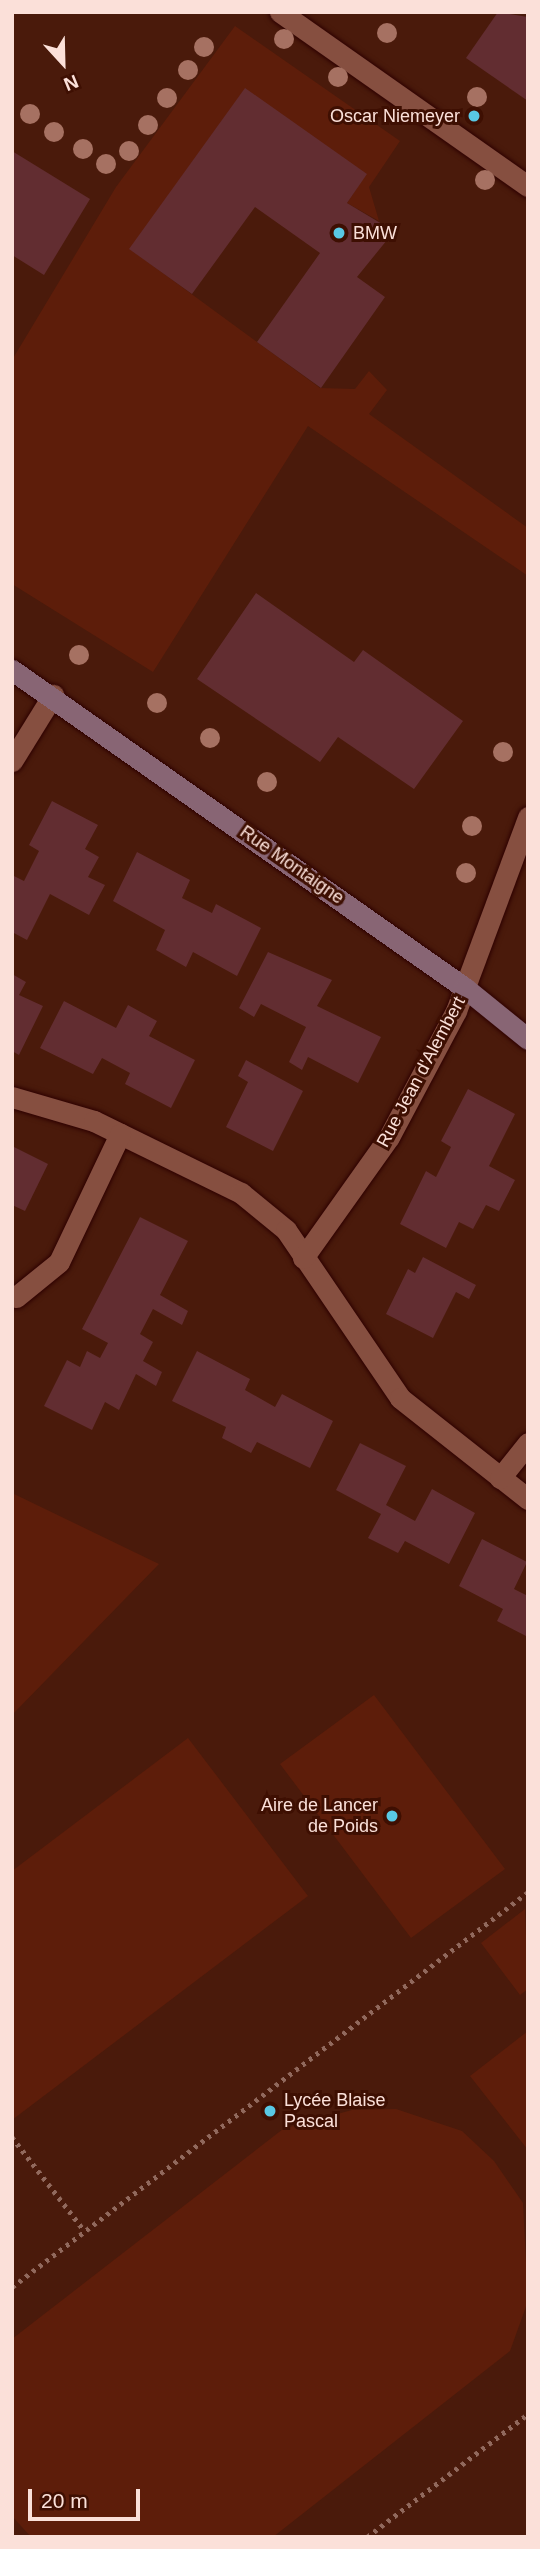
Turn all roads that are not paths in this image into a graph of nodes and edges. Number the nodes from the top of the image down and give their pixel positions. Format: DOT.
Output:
graph roads {
  1 [pos="280,12"];
  2 [pos="528,186"];
  3 [pos="12,670"];
  4 [pos="53,695"];
  5 [pos="12,761"];
  6 [pos="528,817"];
  7 [pos="465,988"];
  8 [pos="528,1039"];
  9 [pos="12,1097"];
  10 [pos="120,1134"];
  11 [pos="303,1258"];
  12 [pos="16,1297"];
  13 [pos="528,1443"];
  14 [pos="500,1478"];
  15 [pos="528,1499"];
  1 -- 2 [label="street"];
  3 -- 4 [label="street, Rue Montaigne"];
  4 -- 5 [label="street"];
  4 -- 7 [label="street, Rue Montaigne"];
  6 -- 7 [label="street, Rue Jean d'Alembert"];
  7 -- 8 [label="street, Rue Montaigne"];
  7 -- 11 [label="street, Rue Jean d'Alembert"];
  9 -- 10 [label="street"];
  10 -- 11 [label="street"];
  10 -- 12 [label="street"];
  11 -- 14 [label="street"];
  13 -- 14 [label="street"];
  14 -- 15 [label="street"];
}
